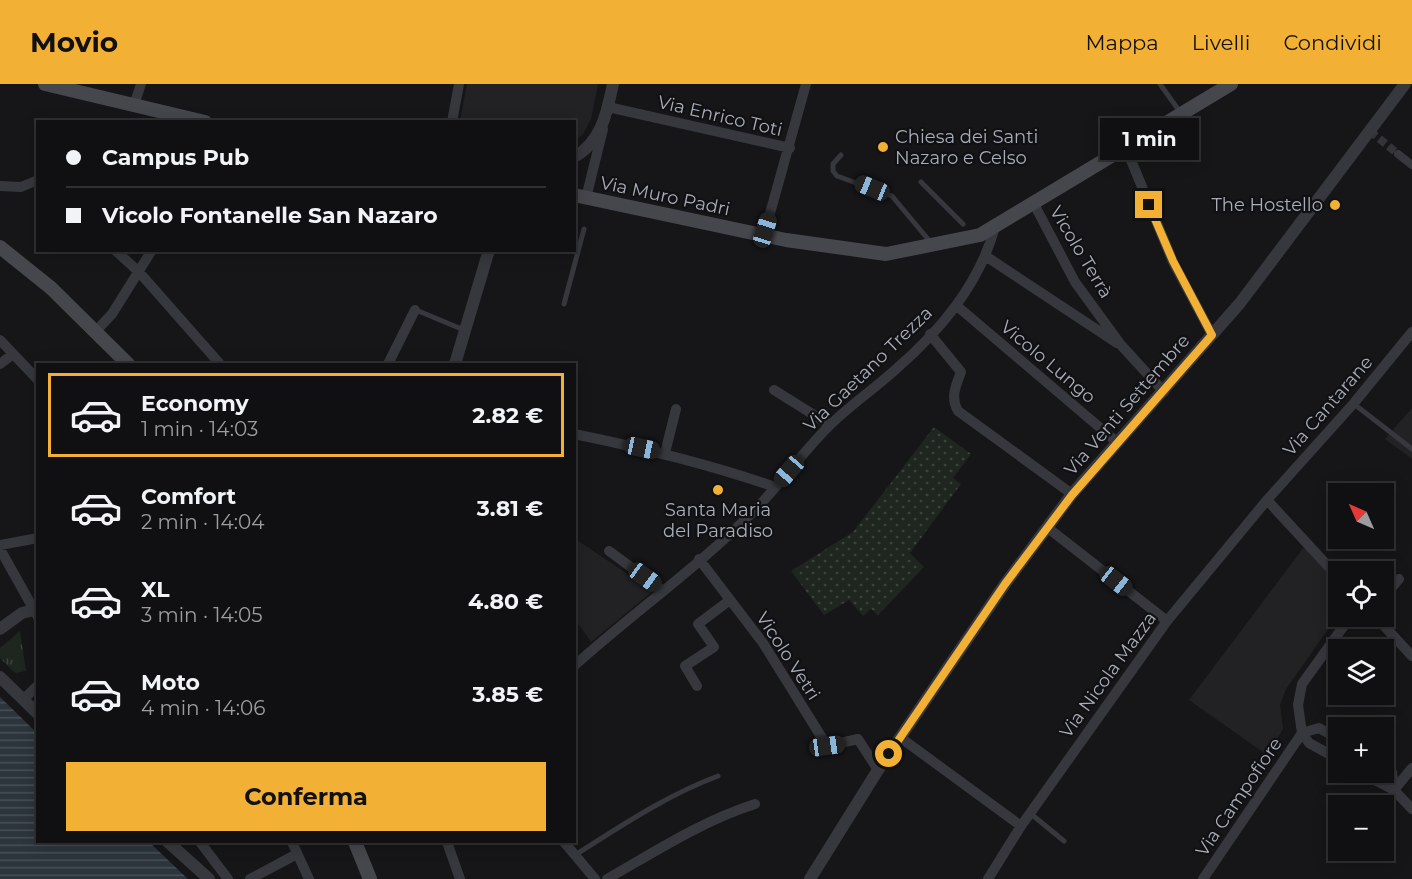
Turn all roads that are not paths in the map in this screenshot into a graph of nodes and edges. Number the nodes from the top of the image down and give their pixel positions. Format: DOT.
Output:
graph roads {
  1 [pos="45,84"];
  2 [pos="141,84"];
  3 [pos="459,84"];
  4 [pos="613,84"];
  5 [pos="806,84"];
  6 [pos="1160,84"];
  7 [pos="1229,84"];
  8 [pos="1405,84"];
  9 [pos="134,105"];
  10 [pos="608,107"];
  11 [pos="1181,114"];
  12 [pos="197,120"];
  13 [pos="452,120"];
  14 [pos="604,122"];
  15 [pos="790,148"];
  16 [pos="1126,148"];
  17 [pos="1398,154"];
  18 [pos="576,155"];
  19 [pos="841,155"];
  20 [pos="1412,165"];
  21 [pos="36,181"];
  22 [pos="921,182"];
  23 [pos="0,186"];
  24 [pos="586,200"];
  25 [pos="1034,204"];
  26 [pos="999,224"];
  27 [pos="584,229"];
  28 [pos="968,229"];
  29 [pos="764,235"];
  30 [pos="933,246"];
  31 [pos="0,247"];
  32 [pos="117,252"];
  33 [pos="151,252"];
  34 [pos="488,252"];
  35 [pos="987,257"];
  36 [pos="139,273"];
  37 [pos="564,304"];
  38 [pos="957,306"];
  39 [pos="415,310"];
  40 [pos="464,330"];
  41 [pos="96,331"];
  42 [pos="1412,332"];
  43 [pos="930,334"];
  44 [pos="1212,335"];
  45 [pos="0,340"];
  46 [pos="1121,345"];
  47 [pos="13,354"];
  48 [pos="127,363"];
  49 [pos="219,363"];
  50 [pos="388,363"];
  51 [pos="455,363"];
  52 [pos="0,364"];
  53 [pos="36,378"];
  54 [pos="774,390"];
  55 [pos="1164,392"];
  56 [pos="1354,403"];
  57 [pos="676,409"];
  58 [pos="830,425"];
  59 [pos="576,434"];
  60 [pos="1118,443"];
  61 [pos="1412,449"];
  62 [pos="665,453"];
  63 [pos="775,487"];
  64 [pos="1072,495"];
  65 [pos="1268,500"];
  66 [pos="1048,528"];
  67 [pos="36,538"];
  68 [pos="0,545"];
  69 [pos="0,549"];
  70 [pos="609,551"];
  71 [pos="699,559"];
  72 [pos="1328,566"];
  73 [pos="1399,579"];
  74 [pos="1394,585"];
  75 [pos="662,590"];
  76 [pos="730,600"];
  77 [pos="36,610"];
  78 [pos="36,612"];
  79 [pos="1167,621"];
  80 [pos="1343,627"];
  81 [pos="1385,627"];
  82 [pos="0,629"];
  83 [pos="1412,656"];
  84 [pos="576,664"];
  85 [pos="0,677"];
  86 [pos="697,686"];
  87 [pos="36,687"];
  88 [pos="23,700"];
  89 [pos="36,712"];
  90 [pos="1302,733"];
  91 [pos="1328,733"];
  92 [pos="901,738"];
  93 [pos="1328,753"];
  94 [pos="1412,768"];
  95 [pos="878,770"];
  96 [pos="718,777"];
  97 [pos="1381,783"];
  98 [pos="1393,783"];
  99 [pos="1394,790"];
  100 [pos="755,804"];
  101 [pos="1412,809"];
  102 [pos="1030,813"];
  103 [pos="1021,826"];
  104 [pos="1064,841"];
  105 [pos="169,843"];
  106 [pos="201,843"];
  107 [pos="292,843"];
  108 [pos="355,843"];
  109 [pos="447,843"];
  110 [pos="565,843"];
  111 [pos="297,854"];
  112 [pos="575,855"];
  113 [pos="209,879"];
  114 [pos="228,879"];
  115 [pos="250,879"];
  116 [pos="309,879"];
  117 [pos="370,879"];
  118 [pos="460,879"];
  119 [pos="596,879"];
  120 [pos="607,879"];
  121 [pos="810,879"];
  122 [pos="988,879"];
  123 [pos="1203,879"];
  1 -- 9 [label="main road"];
  2 -- 9 [label="street"];
  3 -- 13 [label="street"];
  4 -- 10 [label="street"];
  5 -- 15 [label="street"];
  6 -- 11 [label="lane"];
  7 -- 11 [label="main road, Via Muro Padri"];
  8 -- 44 [label="street, Via Venti Settembre"];
  9 -- 12 [label="main road"];
  10 -- 14 [label="street"];
  10 -- 15 [label="street, Via Enrico Toti"];
  11 -- 16 [label="main road, Via Muro Padri"];
  14 -- 18 [label="street"];
  14 -- 24 [label="street"];
  15 -- 29 [label="street"];
  16 -- 25 [label="main road, Via Muro Padri"];
  16 -- 44 [label="street"];
  17 -- 20 [label="street"];
  19 -- 30 [label="lane"];
  21 -- 23 [label="street"];
  22 -- 28 [label="lane"];
  24 -- 29 [label="main road, Via Muro Padri"];
  25 -- 26 [label="main road, Via Muro Padri"];
  25 -- 46 [label="street, Vicolo Terrà"];
  26 -- 28 [label="main road, Via Muro Padri"];
  26 -- 35 [label="street, Via Gaetano Trezza"];
  27 -- 37 [label="lane"];
  28 -- 30 [label="main road, Via Muro Padri"];
  29 -- 30 [label="main road, Via Muro Padri"];
  31 -- 41 [label="main road"];
  32 -- 36 [label="street"];
  33 -- 36 [label="street"];
  34 -- 40 [label="street"];
  35 -- 38 [label="street, Via Gaetano Trezza"];
  35 -- 46 [label="street, Vicolo Terrà"];
  36 -- 41 [label="street"];
  36 -- 49 [label="street"];
  38 -- 43 [label="street, Via Gaetano Trezza"];
  38 -- 60 [label="street, Vicolo Lungo"];
  39 -- 40 [label="lane"];
  39 -- 50 [label="street"];
  40 -- 51 [label="street"];
  41 -- 48 [label="main road"];
  42 -- 56 [label="street, Via Cantarane"];
  43 -- 58 [label="street, Via Gaetano Trezza"];
  43 -- 64 [label="street"];
  44 -- 55 [label="street, Via Venti Settembre"];
  45 -- 47 [label="street"];
  46 -- 55 [label="street, Vicolo Terrà"];
  47 -- 52 [label="street"];
  47 -- 53 [label="street"];
  54 -- 58 [label="street"];
  55 -- 60 [label="street, Via Venti Settembre"];
  56 -- 61 [label="lane"];
  56 -- 65 [label="street, Via Cantarane"];
  57 -- 62 [label="street"];
  58 -- 63 [label="street, Via Gaetano Trezza"];
  59 -- 62 [label="street"];
  60 -- 64 [label="street, Via Venti Settembre"];
  62 -- 63 [label="street"];
  63 -- 71 [label="street, Via Gaetano Trezza"];
  64 -- 66 [label="street, Via Venti Settembre"];
  65 -- 72 [label="street"];
  65 -- 79 [label="street, Via Nicola Mazza"];
  66 -- 79 [label="street"];
  66 -- 92 [label="street, Via Venti Settembre"];
  67 -- 68 [label="street"];
  69 -- 77 [label="street"];
  70 -- 75 [label="street"];
  71 -- 75 [label="street, Via Gaetano Trezza"];
  71 -- 76 [label="street, Vicolo Vetri"];
  73 -- 74 [label="street"];
  75 -- 84 [label="street, Via Gaetano Trezza"];
  76 -- 86 [label="street"];
  76 -- 95 [label="street, Vicolo Vetri"];
  78 -- 82 [label="street"];
  79 -- 102 [label="street, Via Nicola Mazza"];
  80 -- 90 [label="street"];
  81 -- 83 [label="street"];
  85 -- 88 [label="street"];
  87 -- 88 [label="street"];
  88 -- 89 [label="street"];
  90 -- 91 [label="street, Via Campofiore"];
  90 -- 93 [label="street, Via Campofiore"];
  90 -- 123 [label="street, Via Campofiore"];
  92 -- 95 [label="street, Via Venti Settembre"];
  92 -- 103 [label="street"];
  94 -- 99 [label="street"];
  95 -- 121 [label="street, Via Venti Settembre"];
  96 -- 112 [label="lane"];
  97 -- 99 [label="street"];
  98 -- 99 [label="street"];
  99 -- 101 [label="street"];
  100 -- 120 [label="street"];
  102 -- 103 [label="street, Via Nicola Mazza"];
  102 -- 104 [label="lane"];
  103 -- 122 [label="street, Via Nicola Mazza"];
  105 -- 113 [label="street"];
  106 -- 114 [label="street"];
  107 -- 111 [label="street"];
  108 -- 117 [label="main road"];
  109 -- 118 [label="street"];
  110 -- 112 [label="street"];
  111 -- 115 [label="street"];
  111 -- 116 [label="street"];
  112 -- 119 [label="street"];
}
